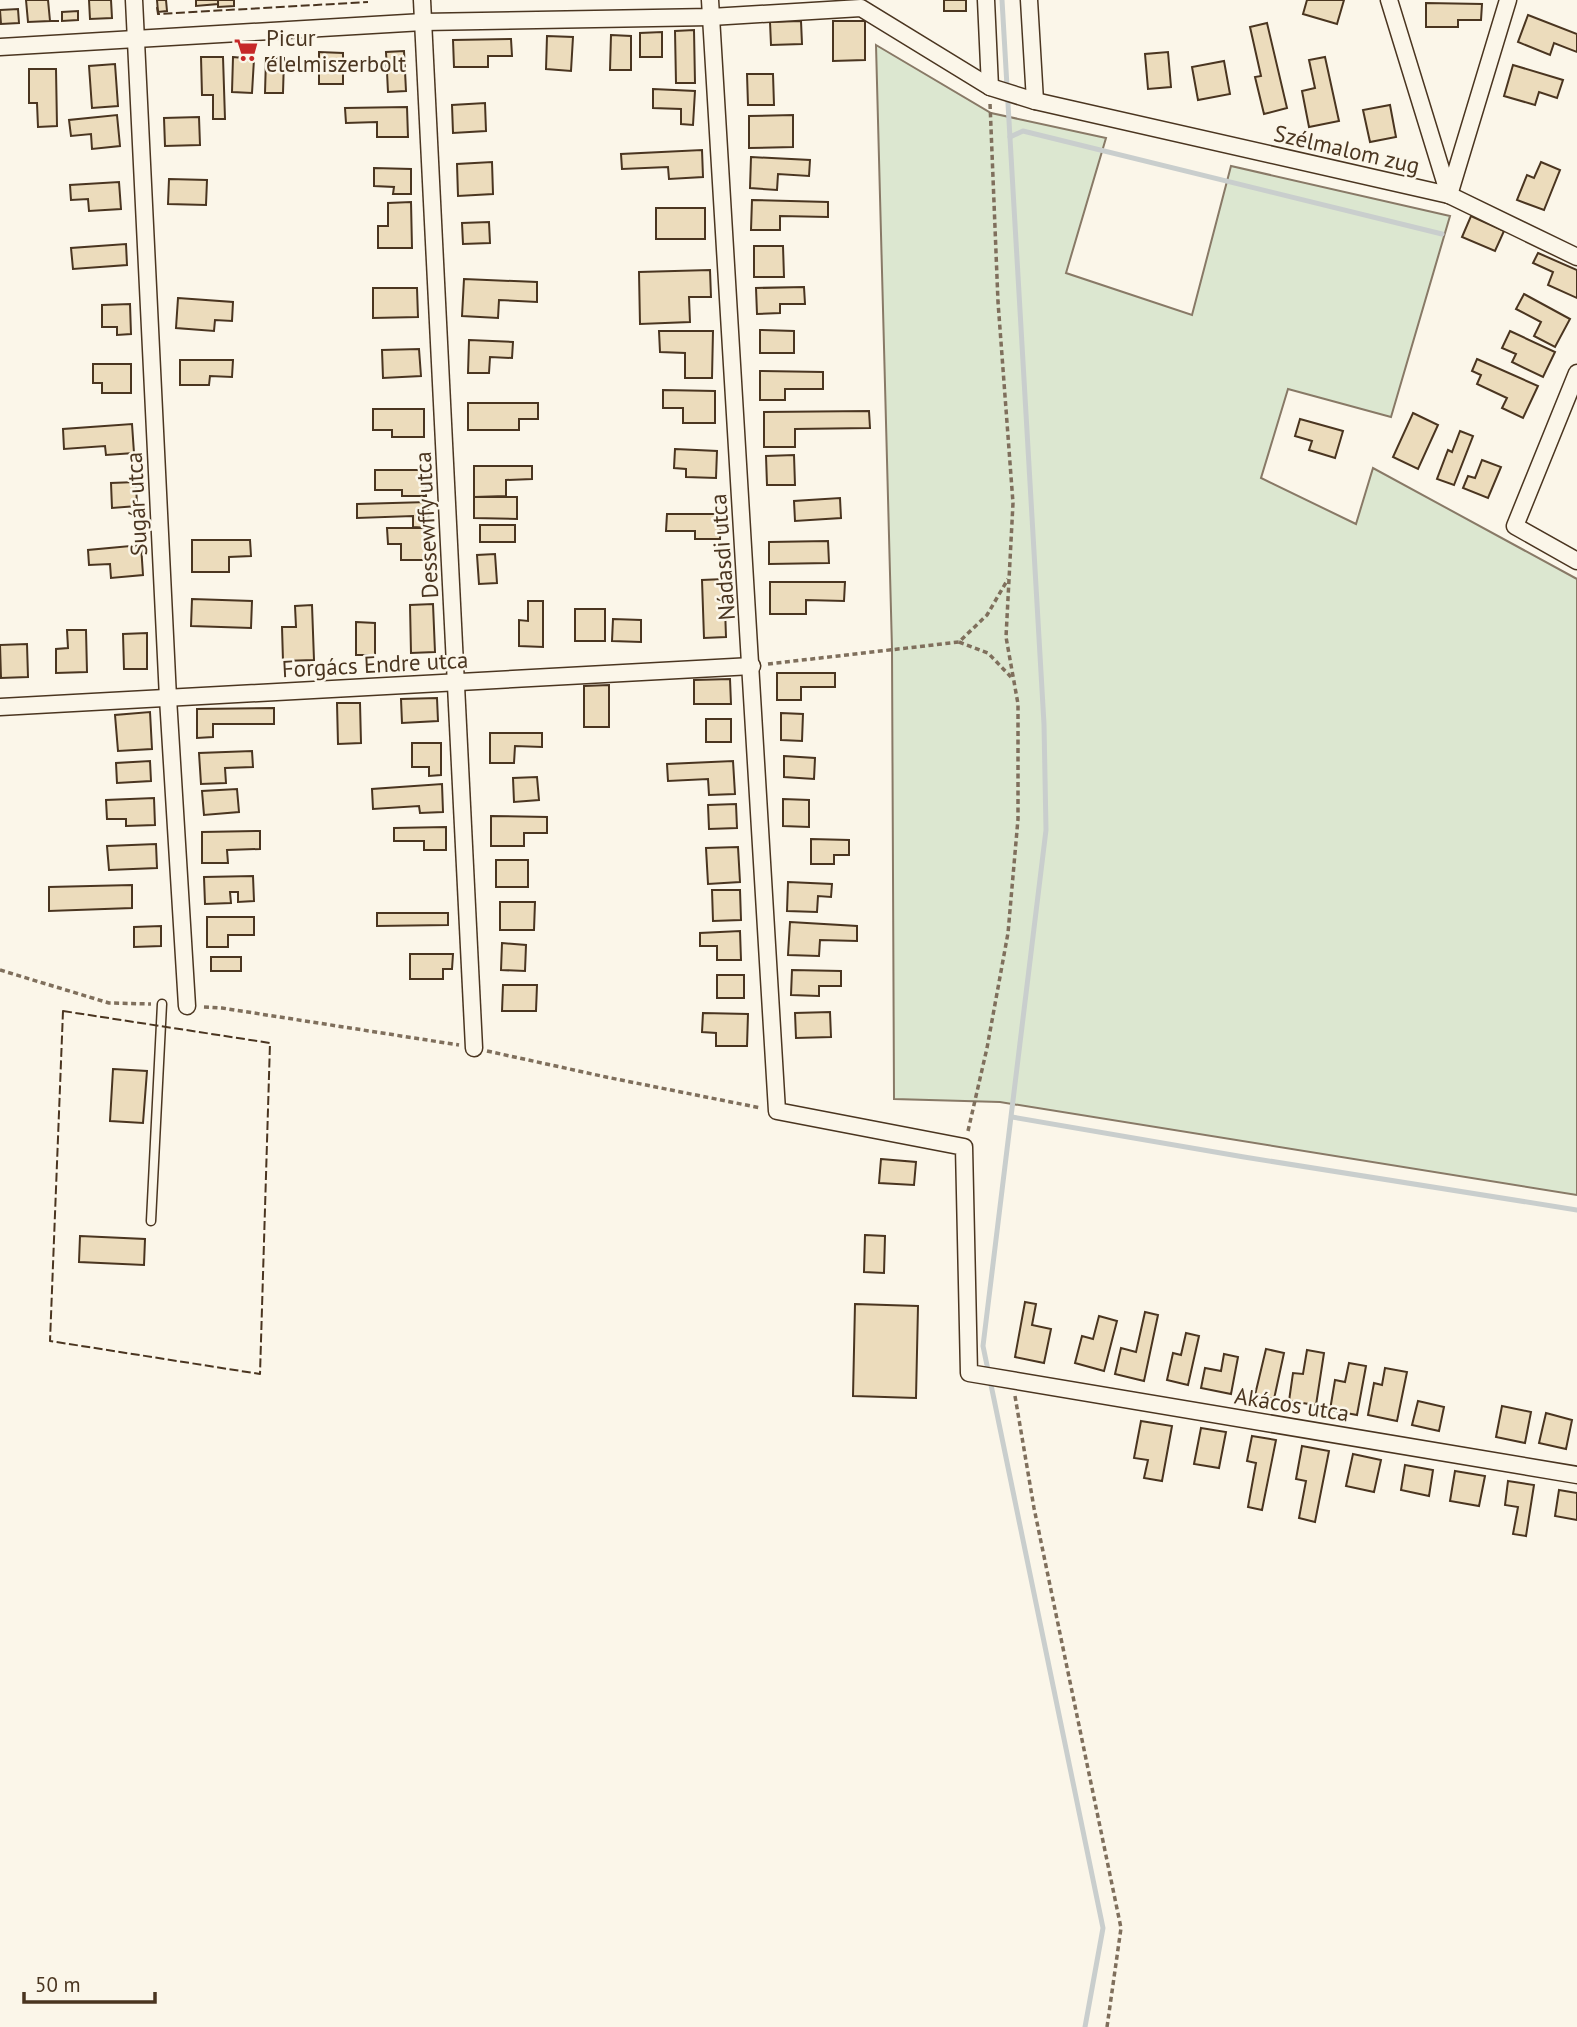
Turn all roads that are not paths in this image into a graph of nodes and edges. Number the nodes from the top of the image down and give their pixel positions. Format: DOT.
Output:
graph roads {
  1 [pos="134,0"];
  2 [pos="422,0"];
  3 [pos="710,0"];
  4 [pos="986,0"];
  5 [pos="1029,0"];
  6 [pos="1389,0"];
  7 [pos="1508,0"];
  8 [pos="711,18"];
  9 [pos="423,22"];
  10 [pos="136,39"];
  11 [pos="0,47"];
  12 [pos="1003,92"];
  13 [pos="1035,101"];
  14 [pos="1449,195"];
  15 [pos="1577,257"];
  16 [pos="1577,373"];
  17 [pos="1577,561"];
  18 [pos="752,666"];
  19 [pos="457,682"];
  20 [pos="168,698"];
  21 [pos="0,707"];
  22 [pos="162,1004"];
  23 [pos="187,1006"];
  24 [pos="474,1048"];
  25 [pos="151,1221"];
  26 [pos="978,1375"];
  27 [pos="1577,1475"];
  1 -- 10 [label="street, Sugár utca"];
  2 -- 9 [label="street, Dessewffy utca"];
  3 -- 8 [label="street, Nádasdi utca"];
  4 -- 12 [label="street"];
  5 -- 13 [label="street"];
  6 -- 14 [label="street, Szélmalom zug"];
  7 -- 14 [label="street"];
  8 -- 9 [label="street, Szélmalom zug"];
  8 -- 12 [label="street, Szélmalom zug"];
  8 -- 18 [label="street, Nádasdi utca"];
  9 -- 10 [label="street, Szélmalom zug"];
  9 -- 19 [label="street, Dessewffy utca"];
  10 -- 11 [label="street, Szélmalom zug"];
  10 -- 20 [label="street, Sugár utca"];
  12 -- 13 [label="street, Szélmalom zug"];
  13 -- 14 [label="street, Szélmalom zug"];
  14 -- 15 [label="street"];
  16 -- 17 [label="street"];
  18 -- 19 [label="street, Forgács Endre utca"];
  18 -- 26 [label="street, Nádasdi utca"];
  19 -- 20 [label="street, Forgács Endre utca"];
  19 -- 24 [label="street, Dessewffy utca"];
  20 -- 21 [label="street, Forgács Endre utca"];
  20 -- 23 [label="street, Sugár utca"];
  22 -- 25 [label="lane"];
  26 -- 27 [label="street, Akácos utca"];
}
